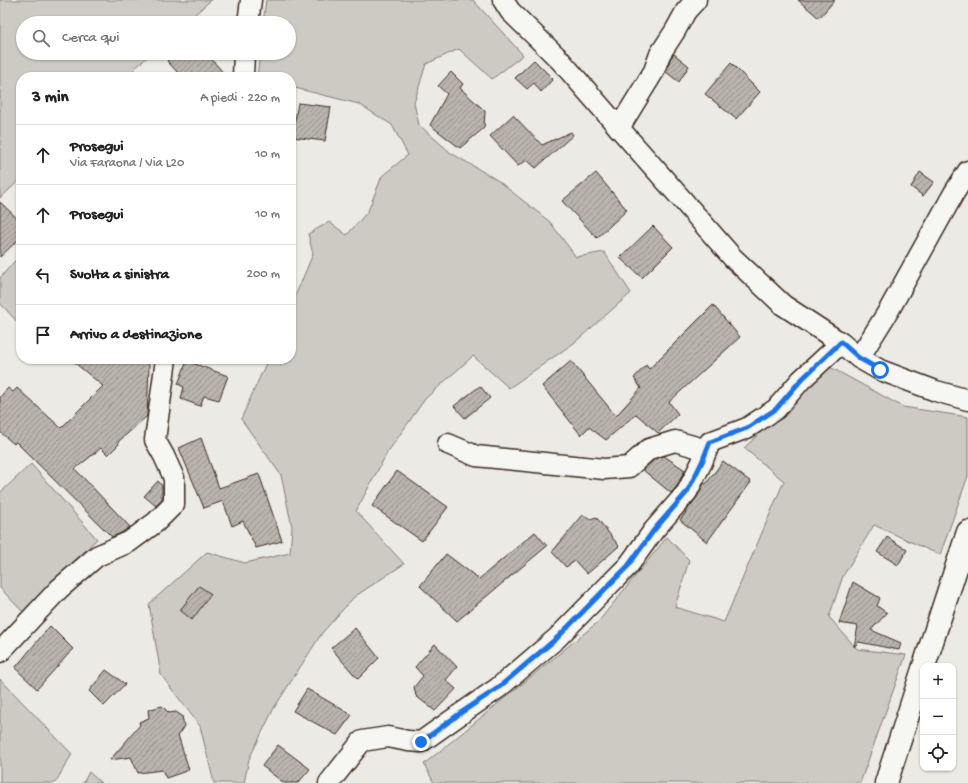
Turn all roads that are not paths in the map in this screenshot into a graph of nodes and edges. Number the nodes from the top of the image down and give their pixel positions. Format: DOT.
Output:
graph roads {
  1 [pos="251,0"];
  2 [pos="503,0"];
  3 [pos="696,0"];
  4 [pos="249,16"];
  5 [pos="243,60"];
  6 [pos="242,72"];
  7 [pos="619,128"];
  8 [pos="968,171"];
  9 [pos="841,342"];
  10 [pos="859,358"];
  11 [pos="165,364"];
  12 [pos="968,400"];
  13 [pos="448,444"];
  14 [pos="707,450"];
  15 [pos="968,532"];
  16 [pos="0,652"];
  17 [pos="925,663"];
  18 [pos="920,678"];
  19 [pos="329,783"];
  20 [pos="886,783"];
  1 -- 4 [label="street"];
  2 -- 7 [label="street"];
  3 -- 7 [label="street"];
  5 -- 6 [label="street"];
  7 -- 9 [label="street"];
  8 -- 10 [label="street"];
  9 -- 10 [label="street"];
  9 -- 14 [label="street"];
  10 -- 12 [label="street"];
  11 -- 16 [label="street"];
  13 -- 14 [label="street"];
  14 -- 19 [label="street"];
  15 -- 17 [label="main road"];
  18 -- 20 [label="main road"];
}
